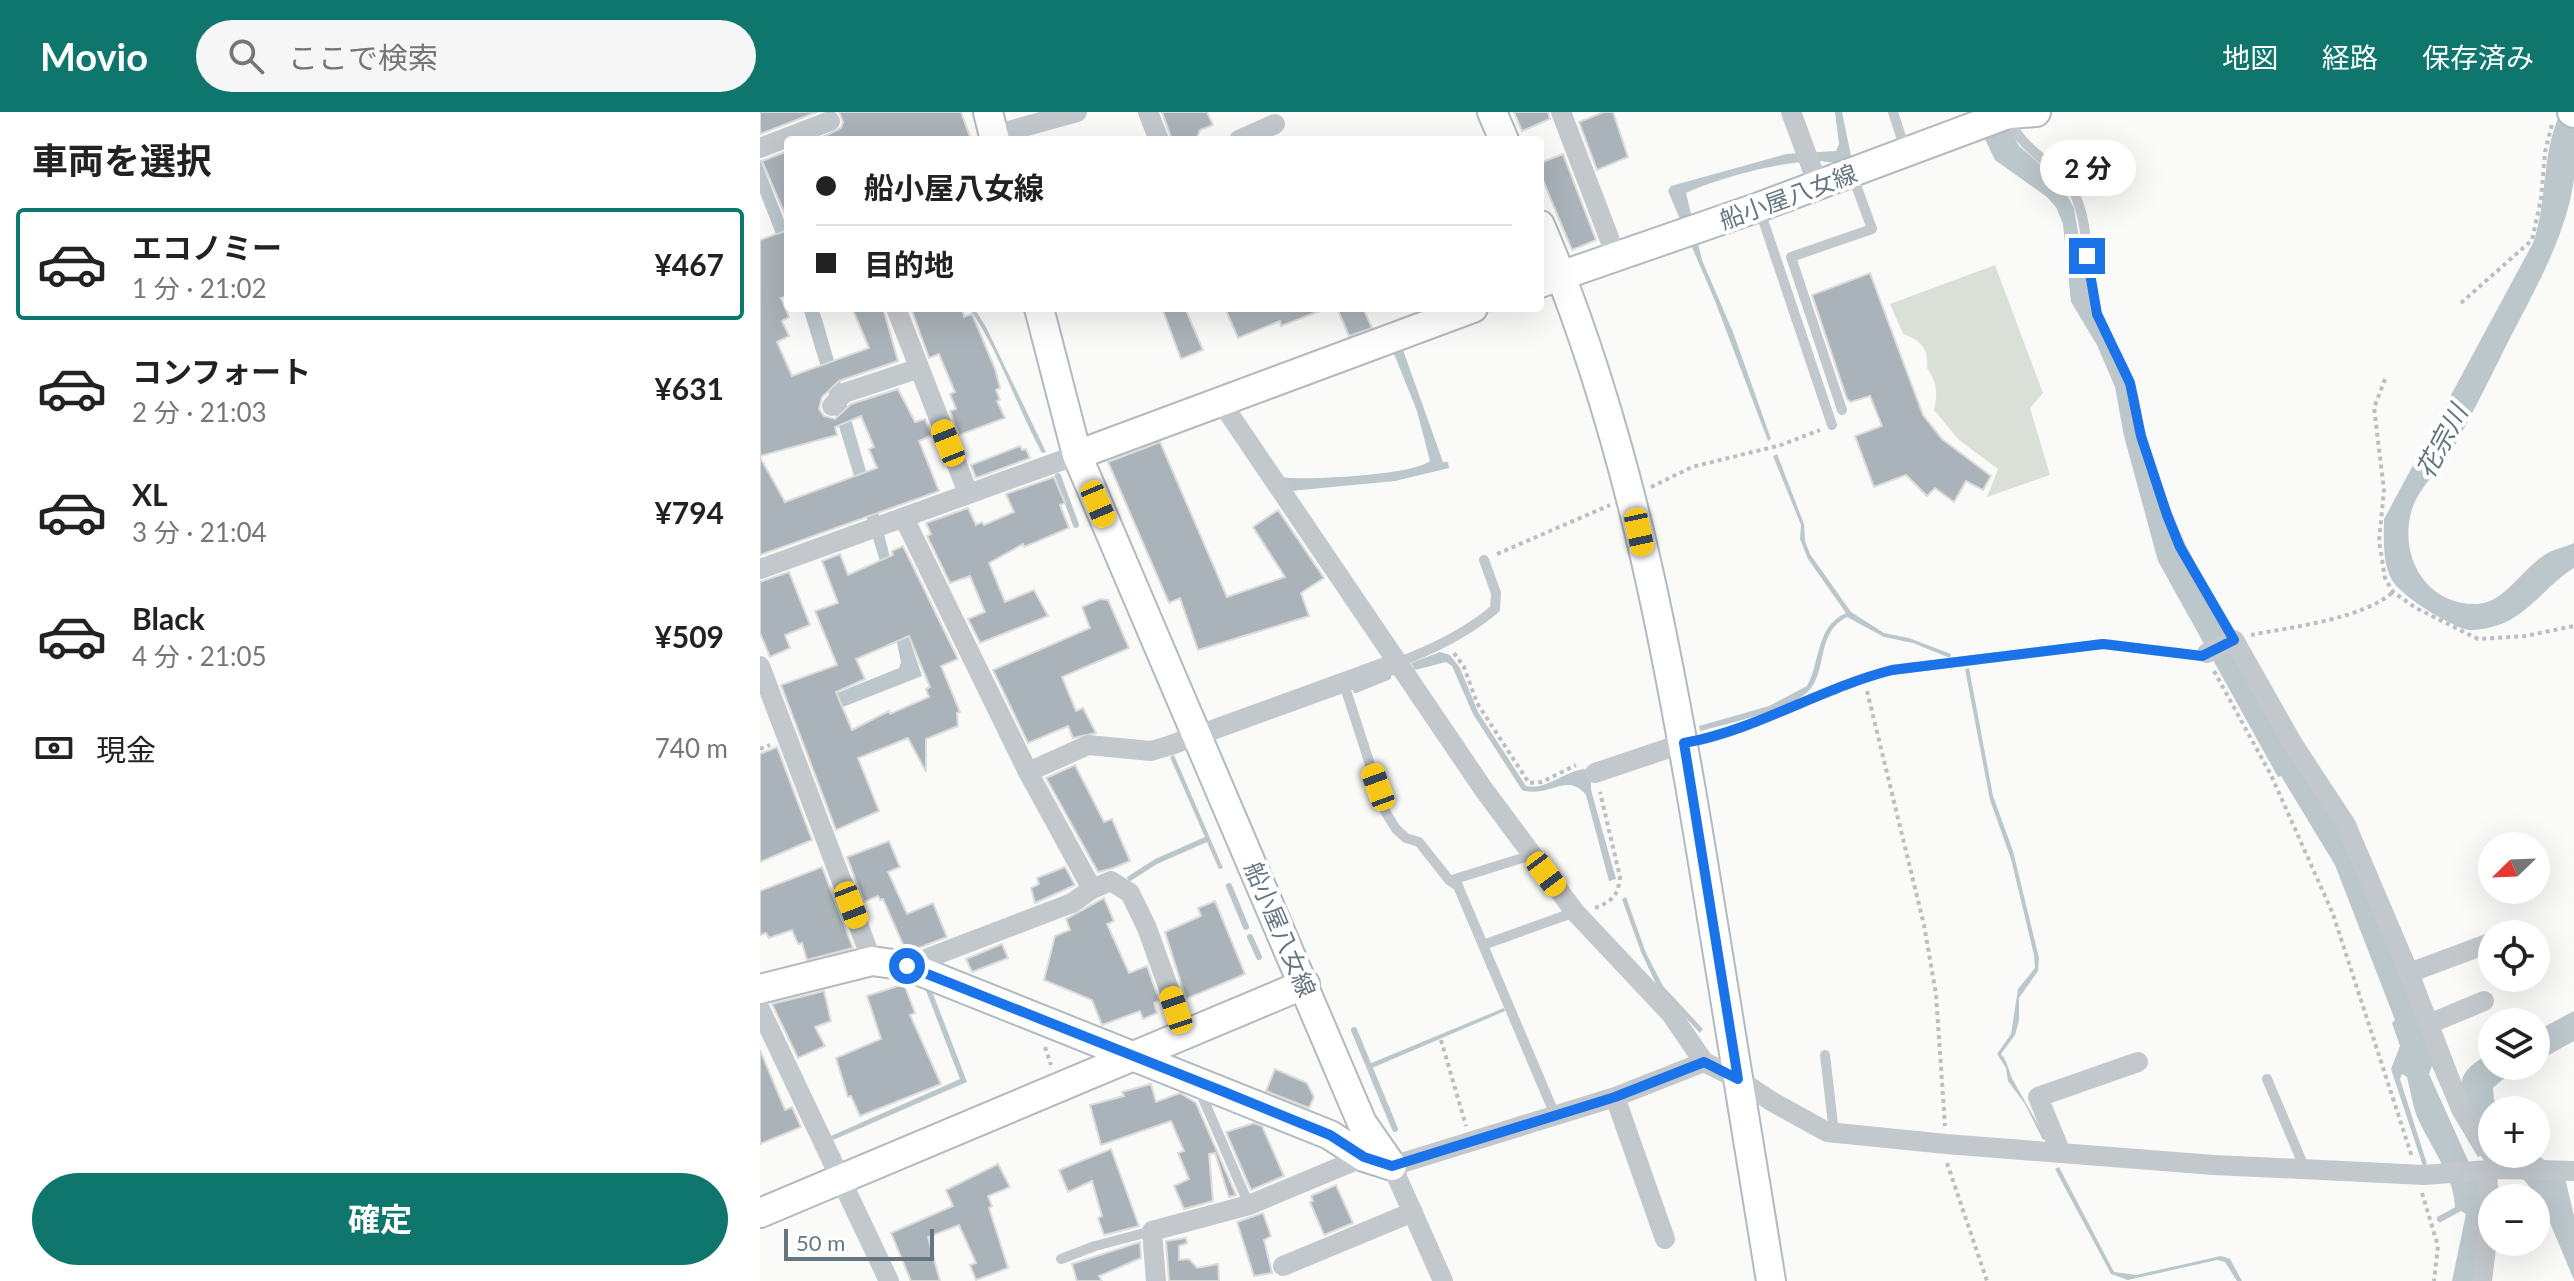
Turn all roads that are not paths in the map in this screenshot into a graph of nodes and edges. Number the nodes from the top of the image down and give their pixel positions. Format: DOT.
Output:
graph roads {
  1 [pos="1077,112"];
  2 [pos="1148,112"];
  3 [pos="1492,112"];
  4 [pos="1561,112"];
  5 [pos="1791,112"];
  6 [pos="1893,112"];
  7 [pos="2014,113"];
  8 [pos="831,124"];
  9 [pos="992,129"];
  10 [pos="796,136"];
  11 [pos="1157,136"];
  12 [pos="1502,136"];
  13 [pos="784,140"];
  14 [pos="760,148"];
  15 [pos="1906,152"];
  16 [pos="1812,168"];
  17 [pos="1851,173"];
  18 [pos="1759,207"];
  19 [pos="1544,245"];
  20 [pos="1616,256"];
  21 [pos="1551,279"];
  22 [pos="897,312"];
  23 [pos="1040,312"];
  24 [pos="1462,312"];
  25 [pos="917,369"];
  26 [pos="1221,402"];
  27 [pos="832,406"];
  28 [pos="1842,410"];
  29 [pos="1832,425"];
  30 [pos="1077,455"];
  31 [pos="968,493"];
  32 [pos="904,518"];
  33 [pos="1484,560"];
  34 [pos="760,569"];
  35 [pos="2232,641"];
  36 [pos="2206,654"];
  37 [pos="1397,663"];
  38 [pos="760,666"];
  39 [pos="1344,684"];
  40 [pos="1197,734"];
  41 [pos="1684,743"];
  42 [pos="1028,772"];
  43 [pos="1595,773"];
  44 [pos="1532,855"];
  45 [pos="1458,886"];
  46 [pos="1092,889"];
  47 [pos="1576,914"];
  48 [pos="1483,945"];
  49 [pos="2478,947"];
  50 [pos="872,961"];
  51 [pos="907,966"];
  52 [pos="2409,973"];
  53 [pos="1305,984"];
  54 [pos="760,989"];
  55 [pos="2484,1001"];
  56 [pos="760,1009"];
  57 [pos="2429,1024"];
  58 [pos="1185,1034"];
  59 [pos="1825,1055"];
  60 [pos="1137,1056"];
  61 [pos="1704,1062"];
  62 [pos="2138,1062"];
  63 [pos="1738,1079"];
  64 [pos="2267,1079"];
  65 [pos="1195,1080"];
  66 [pos="1615,1097"];
  67 [pos="1555,1115"];
  68 [pos="1834,1133"];
  69 [pos="2061,1153"];
  70 [pos="1364,1157"];
  71 [pos="1392,1166"];
  72 [pos="2305,1169"];
  73 [pos="2494,1170"];
  74 [pos="2566,1170"];
  75 [pos="842,1178"];
  76 [pos="1249,1205"];
  77 [pos="1413,1212"];
  78 [pos="760,1213"];
  79 [pos="1152,1231"];
  80 [pos="1665,1239"];
  81 [pos="1061,1259"];
  82 [pos="1283,1266"];
  83 [pos="889,1281"];
  84 [pos="1156,1281"];
  85 [pos="1443,1281"];
  86 [pos="1771,1281"];
  87 [pos="2482,1281"];
  1 -- 9 [label="street"];
  2 -- 11 [label="street"];
  3 -- 12 [label="main road"];
  4 -- 20 [label="street"];
  5 -- 16 [label="street"];
  6 -- 15 [label="lane"];
  7 -- 15 [label="main road, 船小屋八女線"];
  7 -- 35 [label="lane"];
  8 -- 10 [label="street"];
  13 -- 14 [label="street"];
  15 -- 17 [label="main road, 船小屋八女線"];
  16 -- 17 [label="main road, 船小屋八女線"];
  16 -- 18 [label="main road, 船小屋八女線"];
  17 -- 28 [label="lane"];
  18 -- 20 [label="main road, 船小屋八女線"];
  18 -- 29 [label="lane"];
  19 -- 21 [label="main road"];
  20 -- 21 [label="main road, 船小屋八女線"];
  21 -- 41 [label="main road"];
  22 -- 25 [label="street"];
  23 -- 30 [label="main road, 船小屋八女線"];
  24 -- 26 [label="main road"];
  25 -- 27 [label="street"];
  25 -- 31 [label="street"];
  26 -- 30 [label="main road"];
  26 -- 37 [label="street"];
  30 -- 31 [label="street"];
  30 -- 40 [label="main road, 船小屋八女線"];
  31 -- 32 [label="street"];
  32 -- 34 [label="street"];
  32 -- 42 [label="street"];
  33 -- 37 [label="lane"];
  35 -- 36 [label="street"];
  35 -- 52 [label="street"];
  36 -- 41 [label="lane"];
  37 -- 39 [label="street"];
  37 -- 44 [label="street"];
  38 -- 50 [label="street"];
  39 -- 40 [label="street"];
  39 -- 45 [label="lane"];
  40 -- 42 [label="street"];
  40 -- 53 [label="main road, 船小屋八女線"];
  41 -- 43 [label="street"];
  41 -- 63 [label="main road"];
  42 -- 46 [label="street"];
  44 -- 45 [label="lane"];
  44 -- 47 [label="street"];
  45 -- 48 [label="lane"];
  46 -- 51 [label="street"];
  46 -- 58 [label="street"];
  47 -- 48 [label="lane"];
  47 -- 61 [label="street"];
  48 -- 67 [label="lane"];
  49 -- 52 [label="street"];
  50 -- 51 [label="main road"];
  50 -- 54 [label="main road"];
  51 -- 60 [label="main road"];
  52 -- 57 [label="street"];
  53 -- 58 [label="main road"];
  53 -- 71 [label="main road, 船小屋八女線"];
  55 -- 57 [label="street"];
  56 -- 75 [label="street"];
  57 -- 73 [label="street"];
  58 -- 60 [label="main road"];
  59 -- 68 [label="lane"];
  60 -- 65 [label="main road"];
  60 -- 75 [label="main road"];
  61 -- 63 [label="street"];
  61 -- 66 [label="street"];
  62 -- 69 [label="street"];
  63 -- 68 [label="street"];
  63 -- 86 [label="main road"];
  64 -- 72 [label="lane"];
  65 -- 70 [label="main road"];
  65 -- 76 [label="lane"];
  66 -- 67 [label="street"];
  66 -- 80 [label="street"];
  67 -- 71 [label="street"];
  68 -- 69 [label="street"];
  69 -- 72 [label="street"];
  70 -- 71 [label="main road"];
  70 -- 76 [label="street"];
  71 -- 77 [label="street"];
  72 -- 73 [label="street"];
  73 -- 74 [label="street"];
  73 -- 87 [label="street"];
  75 -- 78 [label="main road"];
  75 -- 83 [label="street"];
  76 -- 79 [label="street"];
  77 -- 82 [label="street"];
  77 -- 85 [label="street"];
  79 -- 81 [label="lane"];
  79 -- 84 [label="street"];
}
